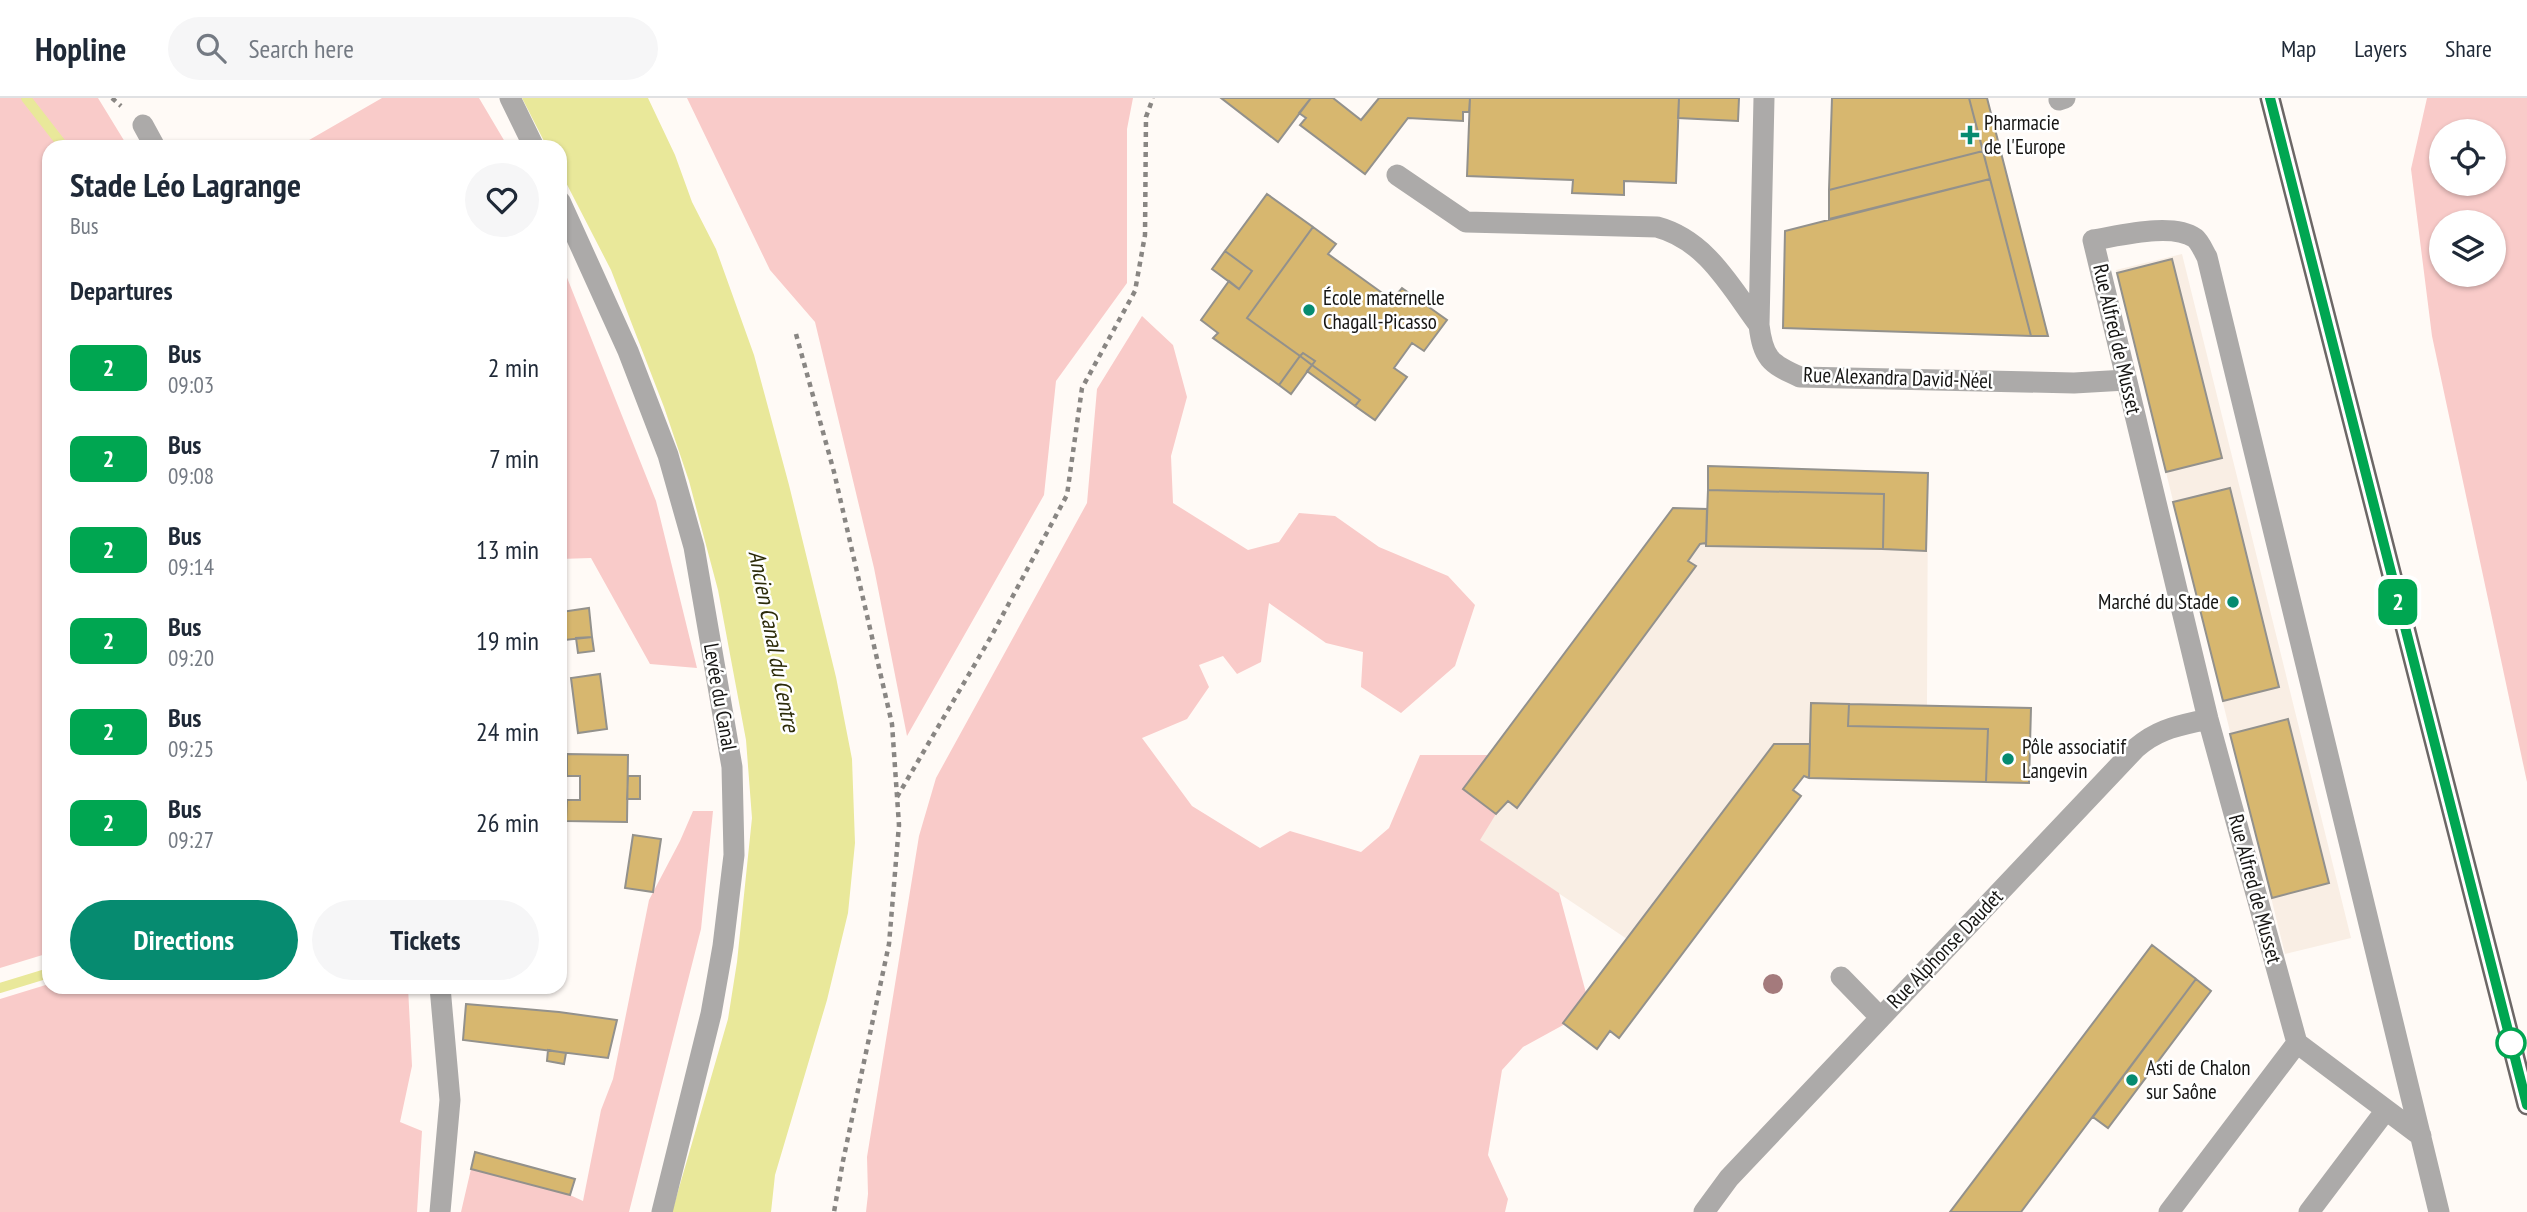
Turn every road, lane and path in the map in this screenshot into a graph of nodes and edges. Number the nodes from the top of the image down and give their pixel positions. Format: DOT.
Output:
graph roads {
  1 [pos="510,98"];
  2 [pos="1153,98"];
  3 [pos="1764,98"];
  4 [pos="2270,98"];
  5 [pos="143,125"];
  6 [pos="151,140"];
  7 [pos="531,140"];
  8 [pos="1397,175"];
  9 [pos="567,216"];
  10 [pos="1759,325"];
  11 [pos="796,334"];
  12 [pos="2126,380"];
  13 [pos="2208,719"];
  14 [pos="897,798"];
  15 [pos="1841,977"];
  16 [pos="441,994"];
  17 [pos="1880,1017"];
  18 [pos="2297,1043"];
  19 [pos="2527,1105"];
  20 [pos="2386,1110"];
  21 [pos="2421,1136"];
  22 [pos="440,1212"];
  23 [pos="662,1212"];
  24 [pos="834,1212"];
  25 [pos="1704,1212"];
  26 [pos="2169,1212"];
  27 [pos="2309,1212"];
  28 [pos="2439,1212"];
  1 -- 7 [label="street"];
  2 -- 14 [label="path"];
  3 -- 10 [label="street, Rue Alexandra David-Néel"];
  4 -- 19 [label="main road"];
  5 -- 6 [label="street"];
  8 -- 10 [label="street"];
  9 -- 23 [label="street, Levée du Canal"];
  10 -- 12 [label="street, Rue Alexandra David-Néel"];
  11 -- 14 [label="path"];
  12 -- 13 [label="street, Rue Alfred de Musset"];
  12 -- 21 [label="street, Rue Alfred de Musset"];
  13 -- 17 [label="street, Rue Alphonse Daudet"];
  13 -- 18 [label="street, Rue Alfred de Musset"];
  14 -- 24 [label="path"];
  15 -- 17 [label="street"];
  16 -- 22 [label="street"];
  17 -- 25 [label="street, Rue Alphonse Daudet"];
  18 -- 20 [label="street"];
  18 -- 26 [label="street"];
  20 -- 21 [label="street"];
  20 -- 27 [label="street"];
  21 -- 28 [label="street, Rue Alfred de Musset"];
}
